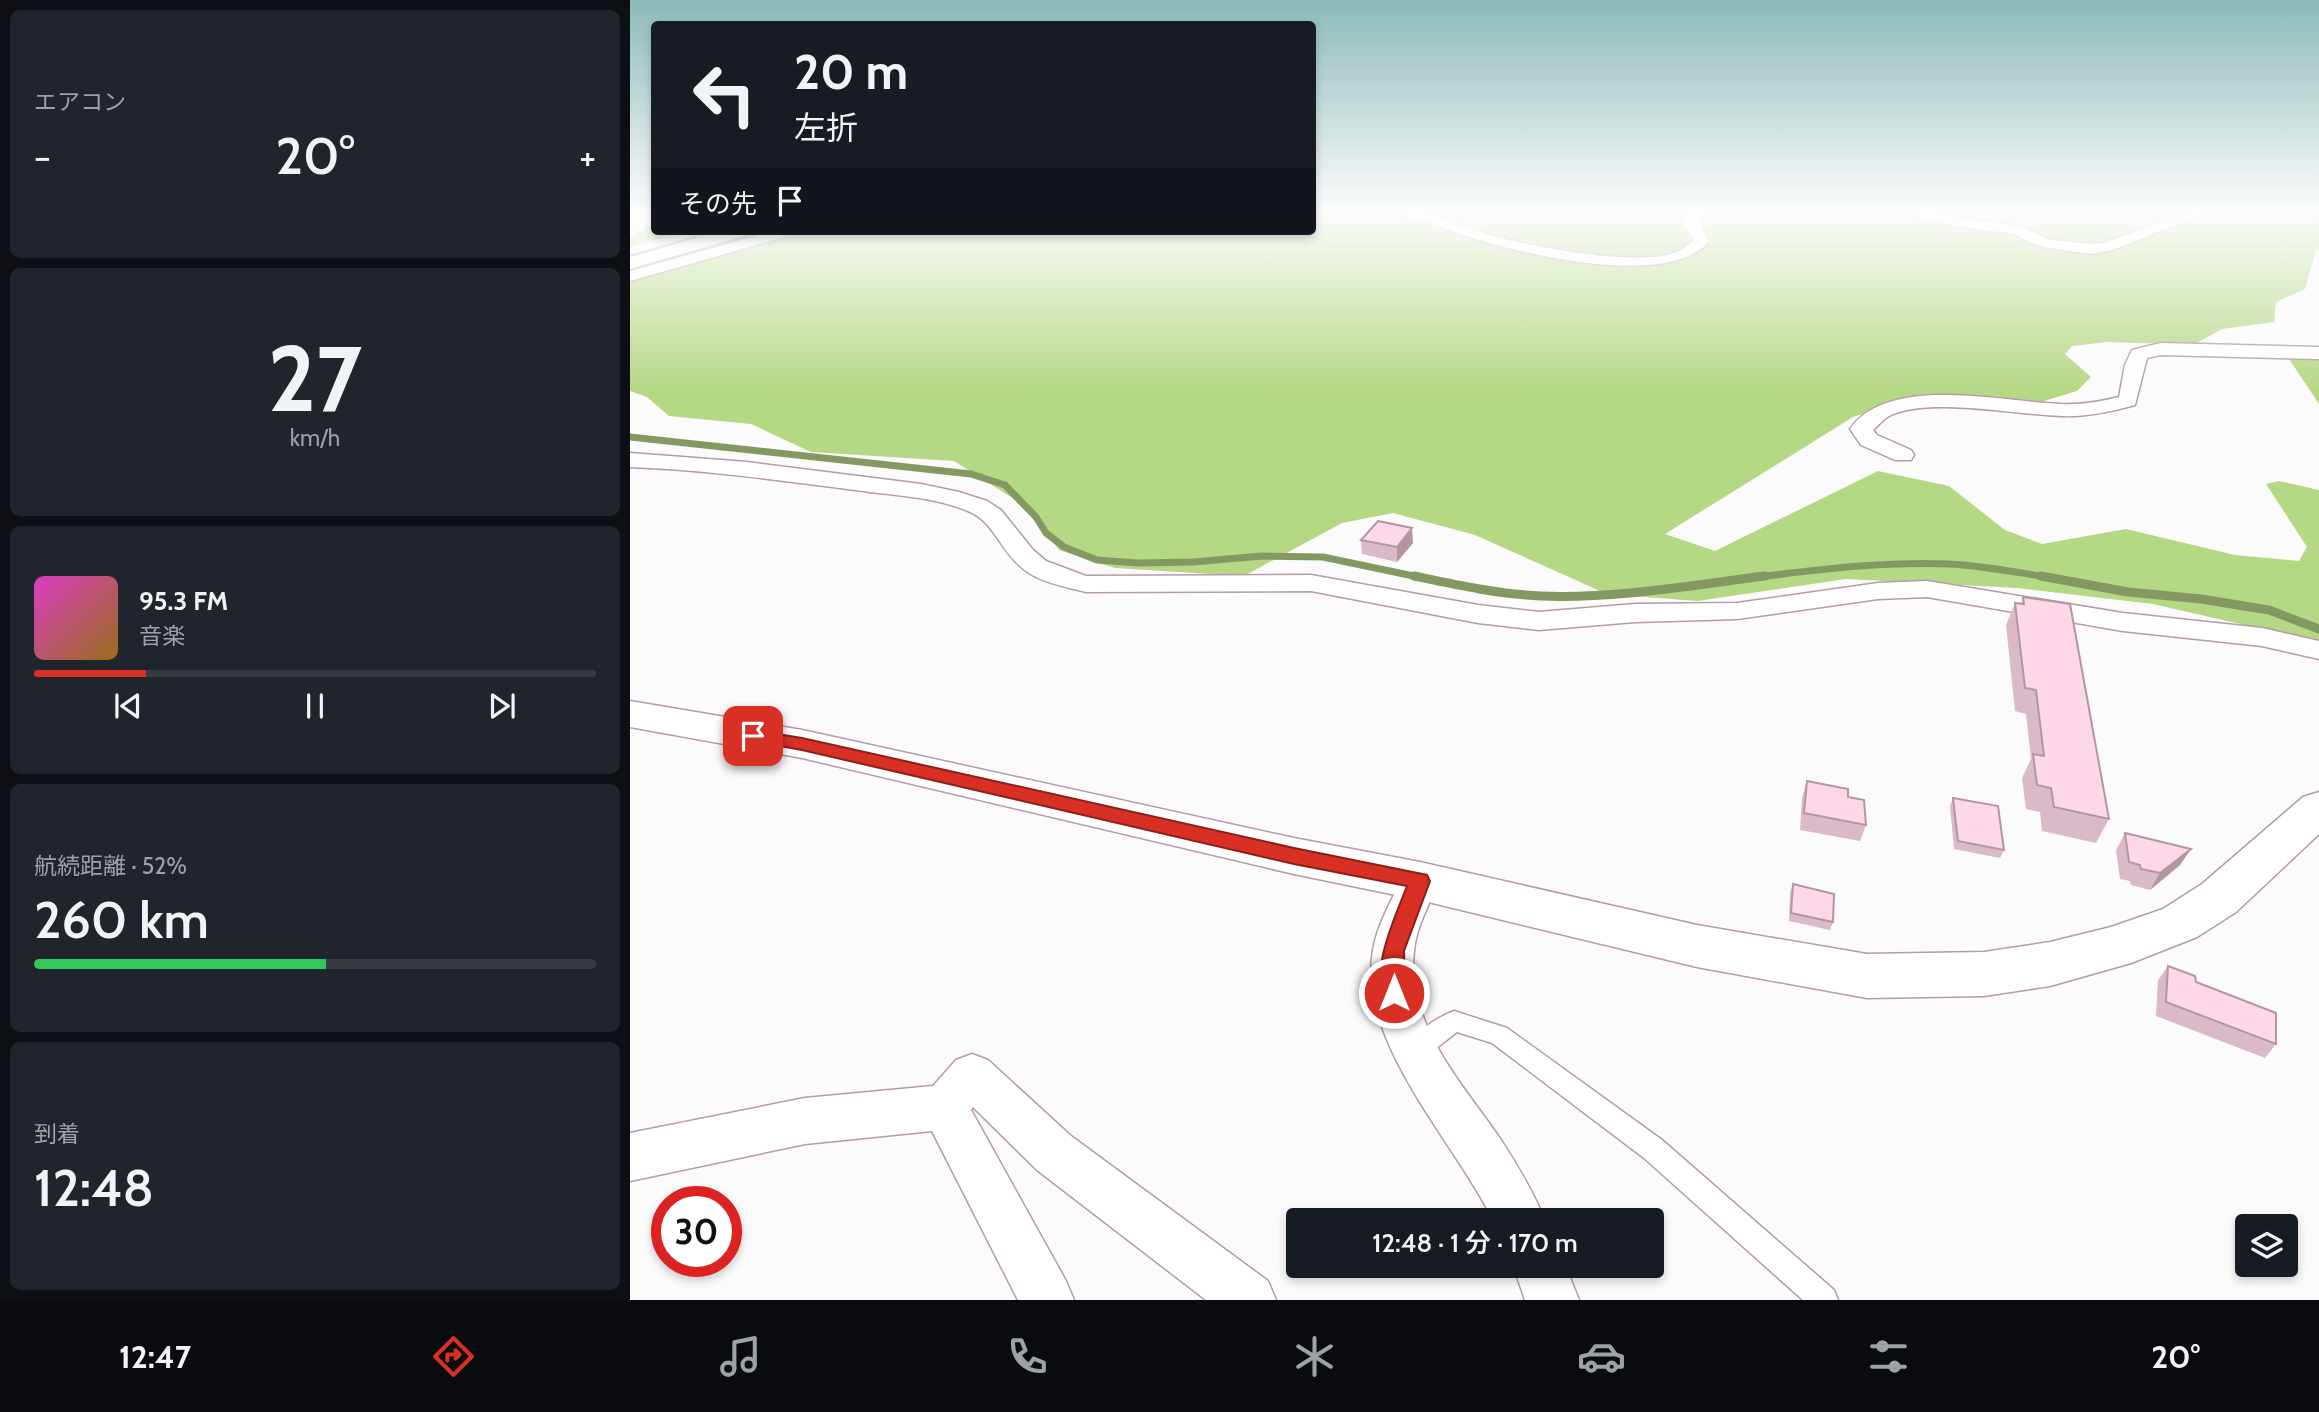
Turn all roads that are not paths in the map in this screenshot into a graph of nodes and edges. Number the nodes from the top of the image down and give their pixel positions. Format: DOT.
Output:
graph roads {
  1 [pos="2319,353"];
  2 [pos="1903,456"];
  3 [pos="630,460"];
  4 [pos="2319,650"];
  5 [pos="630,714"];
  6 [pos="2319,808"];
  7 [pos="1420,881"];
  8 [pos="1416,1050"];
  9 [pos="944,1107"];
  10 [pos="630,1157"];
  11 [pos="1515,1208"];
  12 [pos="1544,1278"];
  13 [pos="1047,1300"];
  14 [pos="1249,1300"];
  15 [pos="1552,1300"];
  16 [pos="1824,1300"];
  1 -- 2 [label="street"];
  3 -- 4 [label="street"];
  5 -- 7 [label="street"];
  6 -- 7 [label="street"];
  7 -- 8 [label="street"];
  8 -- 11 [label="street"];
  8 -- 16 [label="lane"];
  9 -- 10 [label="street"];
  9 -- 13 [label="street"];
  9 -- 14 [label="street"];
  12 -- 15 [label="street"];
}
